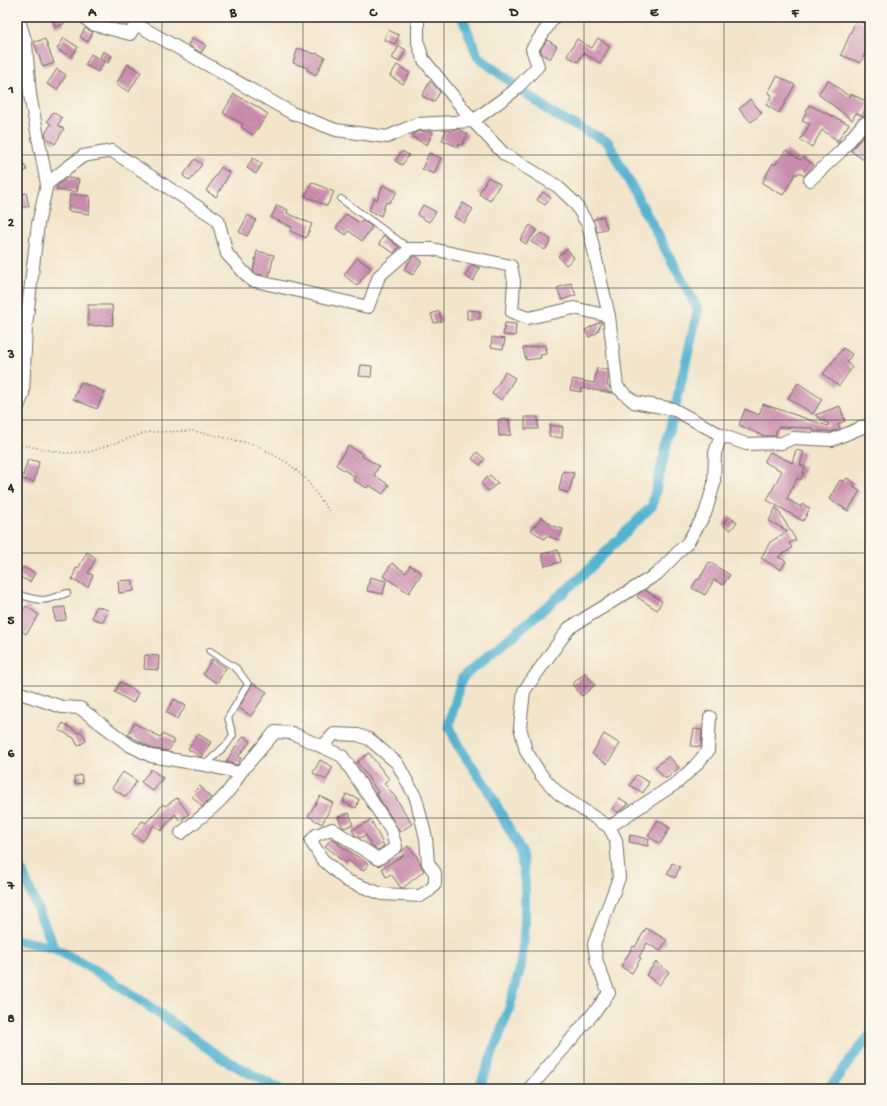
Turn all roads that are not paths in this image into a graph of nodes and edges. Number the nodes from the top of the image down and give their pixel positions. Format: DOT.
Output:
graph roads {
  1 [pos="18,17"];
  2 [pos="84,17"];
  3 [pos="418,17"];
  4 [pos="554,17"];
  5 [pos="473,121"];
  6 [pos="870,121"];
  7 [pos="810,180"];
  8 [pos="47,184"];
  9 [pos="341,199"];
  10 [pos="410,249"];
  11 [pos="609,316"];
  12 [pos="17,409"];
  13 [pos="870,424"];
  14 [pos="721,435"];
  15 [pos="67,593"];
  16 [pos="17,594"];
  17 [pos="210,651"];
  18 [pos="17,692"];
  19 [pos="710,717"];
  20 [pos="322,746"];
  21 [pos="205,765"];
  22 [pos="240,773"];
  23 [pos="609,827"];
  24 [pos="181,833"];
  25 [pos="529,1089"];
  1 -- 8 [label="street"];
  2 -- 5 [label="street"];
  3 -- 5 [label="street"];
  4 -- 5 [label="street"];
  5 -- 11 [label="street"];
  6 -- 7 [label="street"];
  8 -- 10 [label="street"];
  8 -- 12 [label="street"];
  9 -- 10 [label="lane"];
  10 -- 11 [label="street"];
  11 -- 14 [label="street"];
  13 -- 14 [label="street"];
  14 -- 23 [label="street"];
  15 -- 16 [label="lane"];
  17 -- 21 [label="lane"];
  18 -- 21 [label="street"];
  19 -- 23 [label="street"];
  20 -- 20 [label="street"];
  20 -- 22 [label="street"];
  21 -- 22 [label="street"];
  22 -- 24 [label="street"];
  23 -- 25 [label="street"];
}
